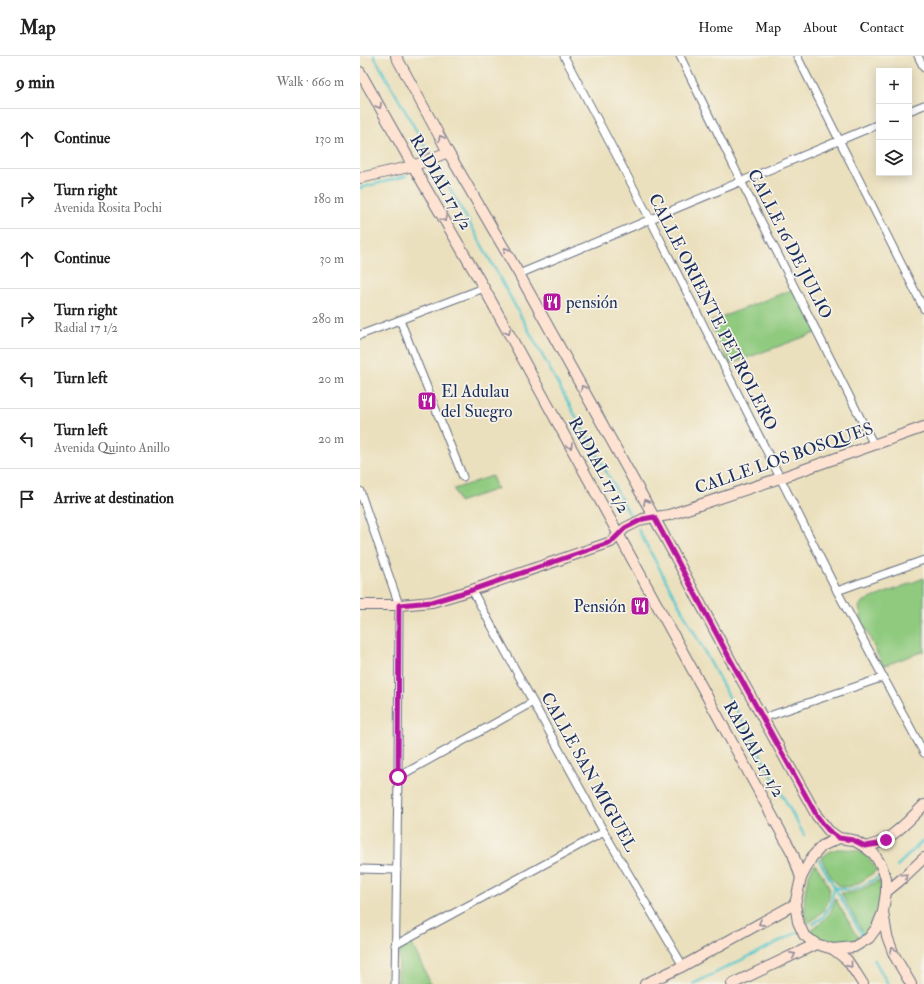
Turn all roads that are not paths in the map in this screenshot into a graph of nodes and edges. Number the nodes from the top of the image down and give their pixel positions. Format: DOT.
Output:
graph roads {
  1 [pos="396,56"];
  2 [pos="564,56"];
  3 [pos="680,56"];
  4 [pos="797,56"];
  5 [pos="918,56"];
  6 [pos="924,68"];
  7 [pos="360,72"];
  8 [pos="924,105"];
  9 [pos="912,110"];
  10 [pos="876,125"];
  11 [pos="840,140"];
  12 [pos="448,152"];
  13 [pos="412,166"];
  14 [pos="360,178"];
  15 [pos="741,181"];
  16 [pos="650,219"];
  17 [pos="519,274"];
  18 [pos="484,288"];
  19 [pos="924,309"];
  20 [pos="400,320"];
  21 [pos="360,335"];
  22 [pos="924,427"];
  23 [pos="874,445"];
  24 [pos="463,477"];
  25 [pos="780,478"];
  26 [pos="360,491"];
  27 [pos="654,517"];
  28 [pos="619,534"];
  29 [pos="924,560"];
  30 [pos="472,590"];
  31 [pos="837,591"];
  32 [pos="360,605"];
  33 [pos="399,605"];
  34 [pos="884,677"];
  35 [pos="533,702"];
  36 [pos="763,718"];
  37 [pos="924,753"];
  38 [pos="398,777"];
  39 [pos="924,805"];
  40 [pos="604,832"];
  41 [pos="839,838"];
  42 [pos="865,846"];
  43 [pos="924,858"];
  44 [pos="360,869"];
  45 [pos="397,870"];
  46 [pos="800,878"];
  47 [pos="886,892"];
  48 [pos="795,904"];
  49 [pos="883,912"];
  50 [pos="816,944"];
  51 [pos="396,946"];
  52 [pos="833,949"];
  53 [pos="683,966"];
  54 [pos="395,984"];
  55 [pos="645,984"];
  56 [pos="732,984"];
  57 [pos="863,984"];
  58 [pos="911,984"];
  12 -- 1 [label="main road, RADIAL 17 1/2, one-way"];
  2 -- 16 [label="street, CALLE ORIENTE PETROLERO"];
  3 -- 15 [label="street, CALLE 16 DE JULIO"];
  4 -- 11 [label="street"];
  5 -- 6 [label="street"];
  7 -- 13 [label="main road, RADIAL 17 1/2, one-way"];
  8 -- 9 [label="street"];
  10 -- 11 [label="street"];
  11 -- 15 [label="street"];
  11 -- 19 [label="street"];
  12 -- 13 [label="main road"];
  17 -- 12 [label="main road, RADIAL 17 1/2, one-way"];
  13 -- 14 [label="main road"];
  13 -- 18 [label="main road, RADIAL 17 1/2, one-way"];
  15 -- 16 [label="street"];
  15 -- 23 [label="street, CALLE 16 DE JULIO"];
  16 -- 17 [label="street"];
  16 -- 25 [label="street, CALLE ORIENTE PETROLERO"];
  27 -- 17 [label="main road, RADIAL 17 1/2, one-way"];
  18 -- 20 [label="street"];
  18 -- 28 [label="main road, RADIAL 17 1/2, one-way"];
  20 -- 21 [label="street"];
  20 -- 24 [label="street"];
  22 -- 23 [label="main road, CALLE LOS BOSQUES"];
  23 -- 25 [label="main road, CALLE LOS BOSQUES"];
  25 -- 27 [label="main road, CALLE LOS BOSQUES"];
  25 -- 31 [label="street, CALLE ORIENTE PETROLERO"];
  26 -- 33 [label="street"];
  27 -- 28 [label="main road, CALLE LOS BOSQUES"];
  27 -- 36 [label="main road, RADIAL 17 1/2"];
  28 -- 30 [label="main road, CALLE LOS BOSQUES"];
  28 -- 46 [label="main road, RADIAL 17 1/2"];
  29 -- 31 [label="street"];
  30 -- 33 [label="main road, CALLE LOS BOSQUES"];
  30 -- 35 [label="street, CALLE SAN MIGUEL"];
  31 -- 34 [label="street, CALLE ORIENTE PETROLERO"];
  32 -- 33 [label="main road, CALLE LOS BOSQUES"];
  33 -- 38 [label="street"];
  34 -- 36 [label="street"];
  34 -- 37 [label="street, CALLE ORIENTE PETROLERO"];
  35 -- 38 [label="street"];
  35 -- 40 [label="street, CALLE SAN MIGUEL"];
  36 -- 41 [label="main road, RADIAL 17 1/2"];
  38 -- 45 [label="street"];
  39 -- 42 [label="main road"];
  40 -- 51 [label="street"];
  40 -- 53 [label="street, CALLE SAN MIGUEL"];
  41 -- 42 [label="main road"];
  41 -- 46 [label="main road"];
  42 -- 47 [label="main road"];
  47 -- 43 [label="main road, one-way"];
  44 -- 45 [label="street"];
  45 -- 51 [label="street"];
  46 -- 48 [label="main road"];
  47 -- 49 [label="main road"];
  48 -- 50 [label="main road"];
  48 -- 53 [label="main road, one-way"];
  49 -- 52 [label="main road"];
  58 -- 49 [label="main road, one-way"];
  50 -- 52 [label="main road"];
  56 -- 50 [label="main road, one-way"];
  51 -- 54 [label="street"];
  52 -- 57 [label="main road, one-way"];
  53 -- 55 [label="main road"];
}
